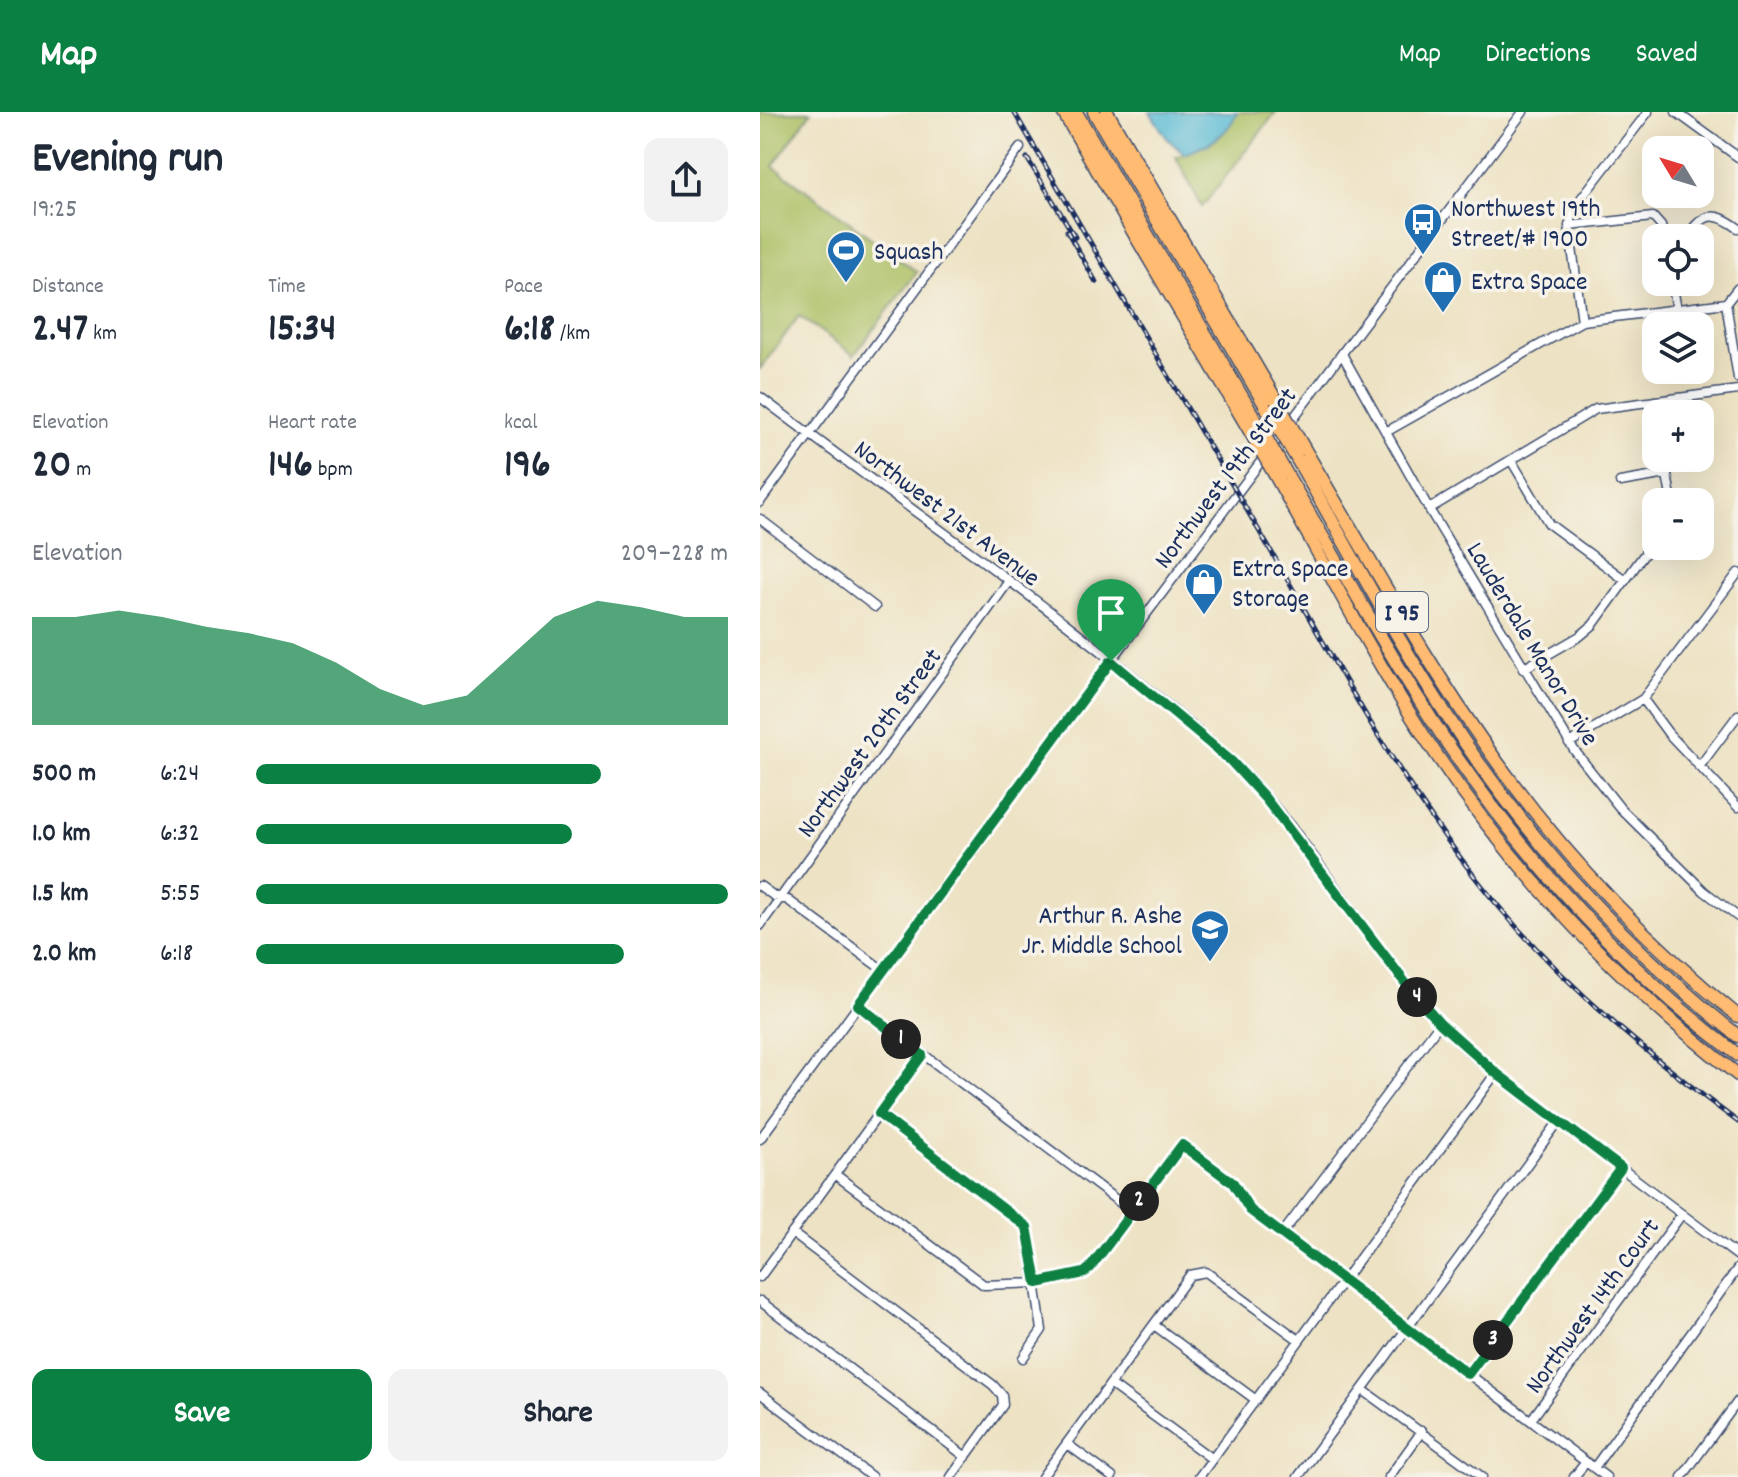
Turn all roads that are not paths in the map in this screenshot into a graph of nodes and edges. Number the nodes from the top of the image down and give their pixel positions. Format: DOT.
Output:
graph roads {
  1 [pos="1063,112"];
  2 [pos="1076,112"];
  3 [pos="1094,112"];
  4 [pos="1107,112"];
  5 [pos="1523,112"];
  6 [pos="1648,112"];
  7 [pos="1676,112"];
  8 [pos="1020,148"];
  9 [pos="1738,157"];
  10 [pos="1659,224"];
  11 [pos="1697,224"];
  12 [pos="1569,226"];
  13 [pos="1738,228"];
  14 [pos="1738,288"];
  15 [pos="1674,296"];
  16 [pos="1726,303"];
  17 [pos="1677,310"];
  18 [pos="1582,321"];
  19 [pos="1342,354"];
  20 [pos="1738,378"];
  21 [pos="1738,390"];
  22 [pos="760,397"];
  23 [pos="1662,400"];
  24 [pos="1642,403"];
  25 [pos="1272,405"];
  26 [pos="1254,428"];
  27 [pos="1386,432"];
  28 [pos="810,435"];
  29 [pos="1301,454"];
  30 [pos="1511,460"];
  31 [pos="1667,474"];
  32 [pos="1283,477"];
  33 [pos="1620,482"];
  34 [pos="1670,488"];
  35 [pos="760,502"];
  36 [pos="1429,509"];
  37 [pos="760,519"];
  38 [pos="1642,557"];
  39 [pos="1738,573"];
  40 [pos="1625,580"];
  41 [pos="1009,581"];
  42 [pos="875,607"];
  43 [pos="1111,661"];
  44 [pos="1523,669"];
  45 [pos="1643,699"];
  46 [pos="1738,715"];
  47 [pos="1569,743"];
  48 [pos="1699,767"];
  49 [pos="1738,807"];
  50 [pos="1527,873"];
  51 [pos="760,886"];
  52 [pos="781,898"];
  53 [pos="1738,917"];
  54 [pos="760,926"];
  55 [pos="1641,930"];
  56 [pos="1611,942"];
  57 [pos="883,970"];
  58 [pos="858,1005"];
  59 [pos="1738,1016"];
  60 [pos="1718,1020"];
  61 [pos="1440,1023"];
  62 [pos="1738,1036"];
  63 [pos="922,1055"];
  64 [pos="1738,1055"];
  65 [pos="1496,1073"];
  66 [pos="1738,1075"];
  67 [pos="879,1114"];
  68 [pos="1559,1121"];
  69 [pos="760,1139"];
  70 [pos="1621,1168"];
  71 [pos="836,1175"];
  72 [pos="1131,1211"];
  73 [pos="1682,1214"];
  74 [pos="792,1233"];
  75 [pos="1282,1234"];
  76 [pos="1738,1256"];
  77 [pos="1738,1268"];
  78 [pos="760,1277"];
  79 [pos="1343,1281"];
  80 [pos="1037,1283"];
  81 [pos="760,1301"];
  82 [pos="1154,1325"];
  83 [pos="1407,1329"];
  84 [pos="1299,1340"];
  85 [pos="1023,1358"];
  86 [pos="1468,1374"];
  87 [pos="1110,1384"];
  88 [pos="1363,1390"];
  89 [pos="760,1393"];
  90 [pos="1256,1400"];
  91 [pos="1738,1401"];
  92 [pos="1531,1420"];
  93 [pos="1422,1431"];
  94 [pos="1067,1444"];
  95 [pos="966,1457"];
  96 [pos="1212,1459"];
  97 [pos="1586,1462"];
  98 [pos="1594,1468"];
  99 [pos="872,1477"];
  100 [pos="951,1477"];
  101 [pos="1042,1477"];
  102 [pos="1112,1477"];
  103 [pos="1199,1477"];
  104 [pos="1298,1477"];
  105 [pos="1389,1477"];
  106 [pos="1482,1477"];
  107 [pos="1574,1477"];
  108 [pos="1606,1477"];
  109 [pos="1682,1477"];
  1 -- 26 [label="highway, I 95"];
  2 -- 26 [label="highway"];
  3 -- 25 [label="highway"];
  4 -- 25 [label="highway, I 95"];
  5 -- 19 [label="street, Northwest 19th Street"];
  6 -- 12 [label="street"];
  7 -- 9 [label="street"];
  8 -- 28 [label="street"];
  10 -- 12 [label="street"];
  11 -- 13 [label="street"];
  12 -- 18 [label="street"];
  14 -- 16 [label="street"];
  15 -- 17 [label="street"];
  16 -- 17 [label="street"];
  16 -- 20 [label="street"];
  17 -- 18 [label="street"];
  18 -- 27 [label="street"];
  19 -- 27 [label="street, Lauderdale Manor Drive"];
  19 -- 43 [label="street, Northwest 19th Street"];
  21 -- 23 [label="street"];
  22 -- 28 [label="street, Northwest 21st Avenue"];
  24 -- 30 [label="street"];
  25 -- 29 [label="highway, I 95, bridge"];
  26 -- 32 [label="highway, I 95, bridge"];
  27 -- 36 [label="street, Lauderdale Manor Drive"];
  28 -- 35 [label="street"];
  28 -- 41 [label="street, Northwest 21st Avenue"];
  29 -- 55 [label="highway, I 95"];
  29 -- 60 [label="highway"];
  30 -- 36 [label="street"];
  30 -- 40 [label="street"];
  31 -- 33 [label="street"];
  31 -- 34 [label="street"];
  32 -- 50 [label="highway, I 95"];
  32 -- 56 [label="highway"];
  36 -- 44 [label="street, Lauderdale Manor Drive"];
  37 -- 42 [label="street"];
  38 -- 40 [label="street"];
  39 -- 45 [label="street"];
  40 -- 44 [label="street"];
  41 -- 43 [label="street, Northwest 21st Avenue"];
  41 -- 52 [label="street, Northwest 20th Street"];
  43 -- 57 [label="street, Northwest 19th Street"];
  43 -- 61 [label="street, Northwest 21st Avenue"];
  44 -- 47 [label="street, Lauderdale Manor Drive"];
  45 -- 47 [label="street"];
  45 -- 48 [label="street"];
  46 -- 48 [label="street"];
  47 -- 53 [label="street, Lauderdale Manor Drive"];
  48 -- 49 [label="street"];
  50 -- 56 [label="highway"];
  50 -- 66 [label="highway, I 95"];
  51 -- 52 [label="street"];
  52 -- 54 [label="street, Northwest 20th Street"];
  52 -- 57 [label="street"];
  55 -- 59 [label="highway, I 95"];
  55 -- 60 [label="highway"];
  56 -- 64 [label="highway"];
  57 -- 58 [label="street, Northwest 19th Street"];
  58 -- 63 [label="street"];
  58 -- 69 [label="street, Northwest 19th Street"];
  60 -- 62 [label="highway"];
  61 -- 65 [label="street, Northwest 21st Avenue"];
  61 -- 75 [label="street"];
  63 -- 67 [label="street"];
  63 -- 72 [label="street"];
  65 -- 68 [label="street, Northwest 21st Avenue"];
  65 -- 79 [label="street"];
  67 -- 71 [label="street"];
  67 -- 80 [label="street"];
  68 -- 70 [label="street, Northwest 21st Avenue"];
  68 -- 83 [label="street"];
  70 -- 73 [label="street, Northwest 21st Avenue"];
  70 -- 86 [label="street"];
  71 -- 74 [label="street"];
  71 -- 80 [label="street"];
  72 -- 75 [label="street"];
  72 -- 80 [label="street"];
  73 -- 76 [label="street, Northwest 21st Avenue"];
  73 -- 92 [label="street, Northwest 14th Court"];
  74 -- 78 [label="street"];
  74 -- 95 [label="street"];
  75 -- 79 [label="street"];
  77 -- 98 [label="street"];
  79 -- 83 [label="street"];
  79 -- 84 [label="street"];
  80 -- 85 [label="street"];
  81 -- 95 [label="street"];
  82 -- 84 [label="street"];
  82 -- 87 [label="street"];
  82 -- 90 [label="street"];
  83 -- 86 [label="street"];
  83 -- 88 [label="street"];
  84 -- 90 [label="street"];
  86 -- 92 [label="street"];
  87 -- 94 [label="street"];
  87 -- 96 [label="street"];
  88 -- 93 [label="street"];
  88 -- 104 [label="street"];
  89 -- 99 [label="street"];
  90 -- 96 [label="street"];
  91 -- 109 [label="street"];
  92 -- 97 [label="street"];
  93 -- 105 [label="street"];
  93 -- 106 [label="street"];
  94 -- 101 [label="street"];
  94 -- 102 [label="street"];
  95 -- 100 [label="street"];
  96 -- 103 [label="street"];
  97 -- 98 [label="street"];
  97 -- 107 [label="street"];
  98 -- 108 [label="street"];
}
